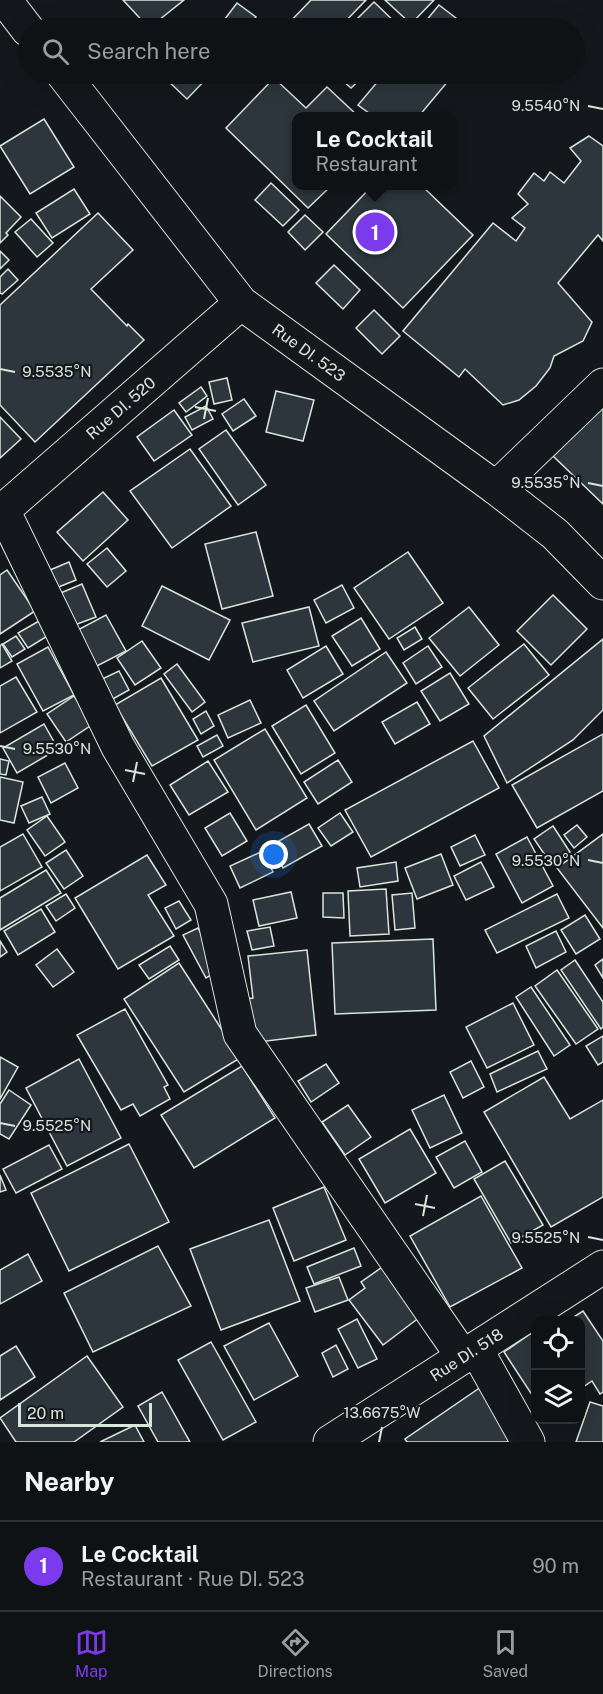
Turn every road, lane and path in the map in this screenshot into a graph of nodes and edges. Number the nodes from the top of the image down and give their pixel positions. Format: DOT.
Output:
graph roads {
  1 [pos="5,0"];
  2 [pos="19,18"];
  3 [pos="71,84"];
  4 [pos="241,303"];
  5 [pos="603,385"];
  6 [pos="496,488"];
  7 [pos="2,512"];
  8 [pos="603,583"];
  9 [pos="603,1267"];
  10 [pos="469,1353"];
  11 [pos="330,1442"];
  12 [pos="528,1442"];
  1 -- 2 [label="street"];
  3 -- 4 [label="street, Rue DI. 523"];
  4 -- 6 [label="street, Rue DI. 523"];
  4 -- 7 [label="street, Rue DI. 520"];
  5 -- 6 [label="street"];
  6 -- 8 [label="street, Rue DI. 523"];
  7 -- 10 [label="street"];
  9 -- 10 [label="street, Rue DI. 518"];
  10 -- 11 [label="street, Rue DI. 518"];
  10 -- 12 [label="street"];
}
